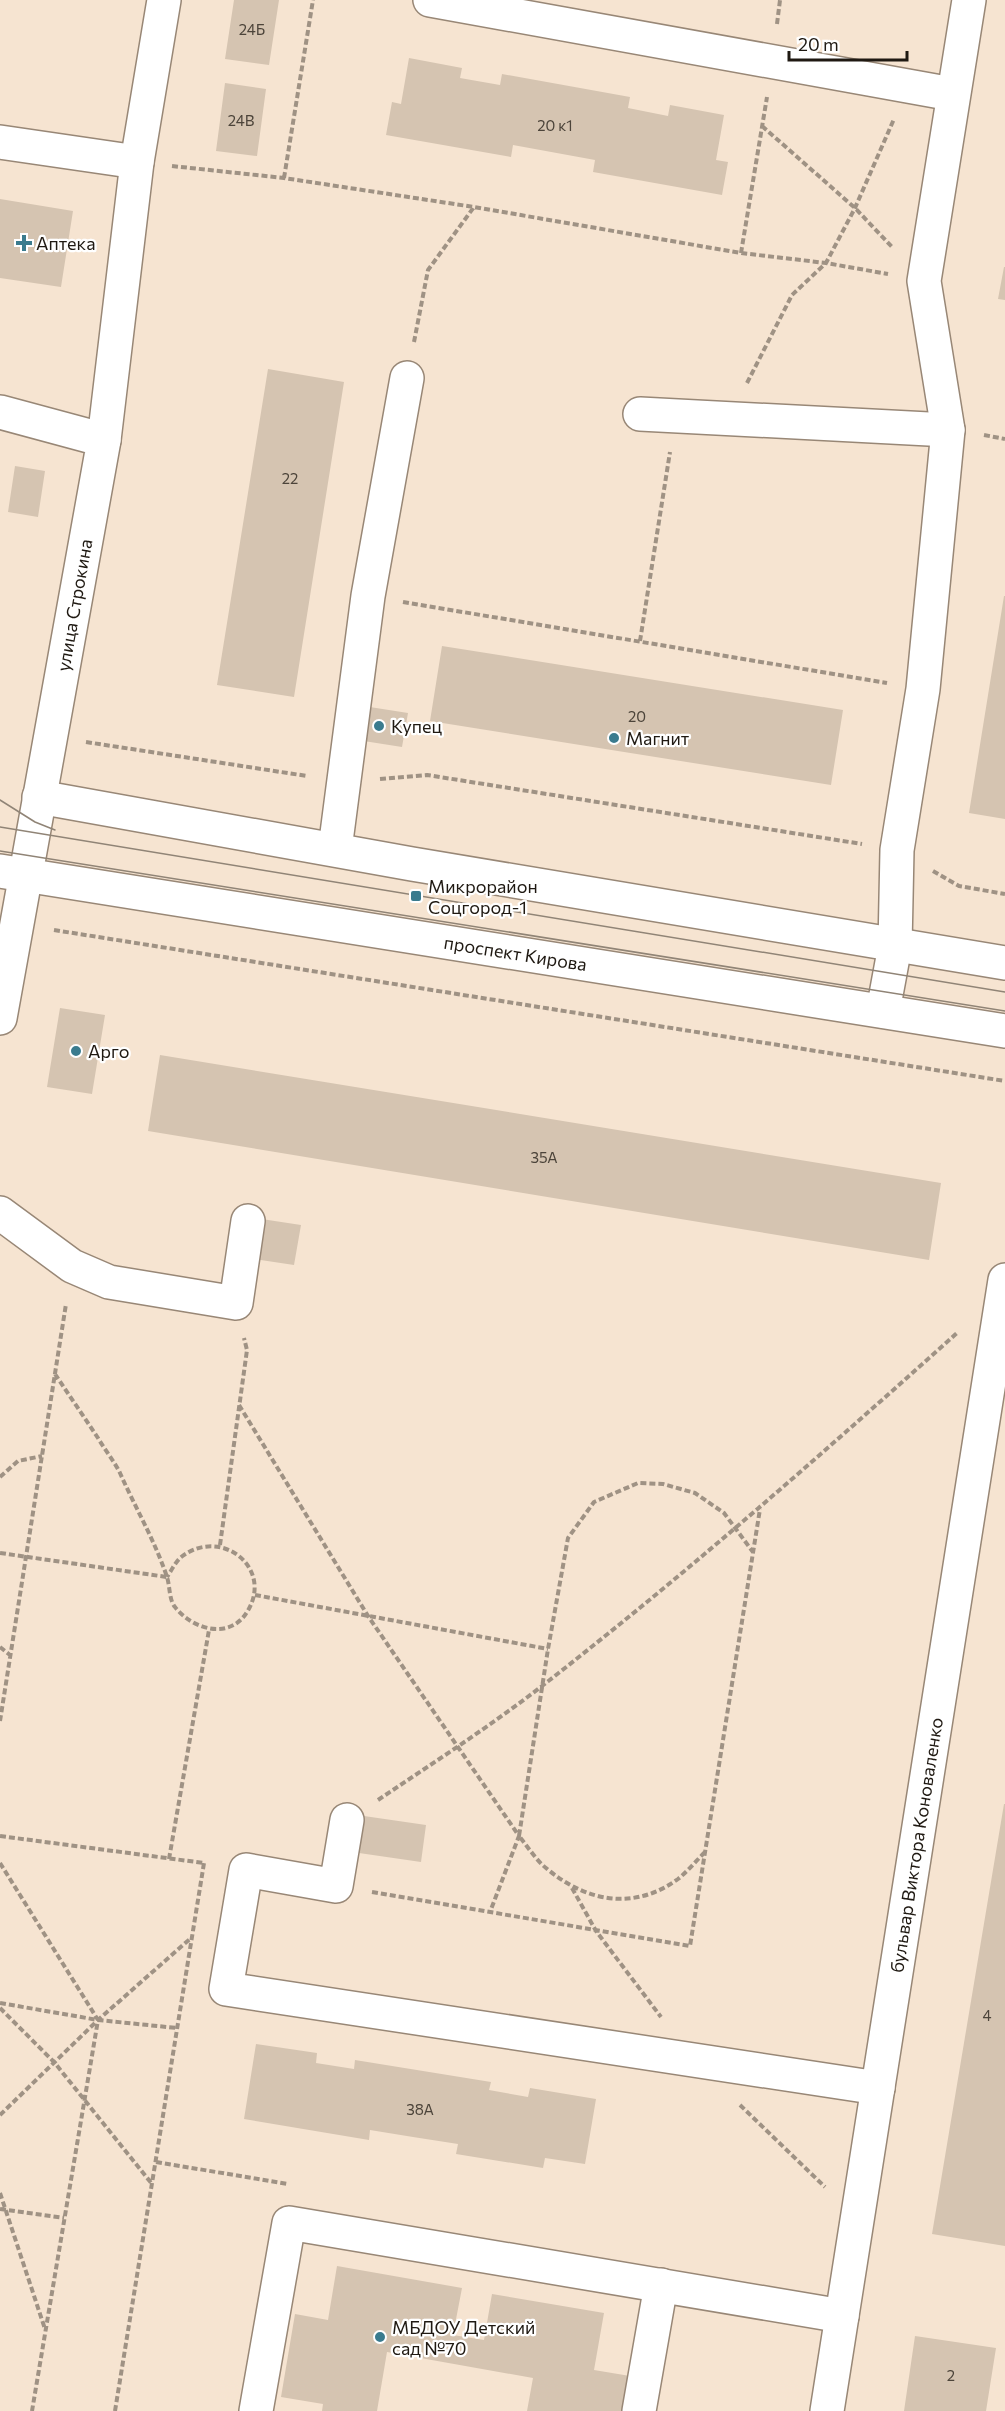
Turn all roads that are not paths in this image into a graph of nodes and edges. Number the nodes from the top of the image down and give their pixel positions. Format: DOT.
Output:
graph roads {
  1 [pos="164,0"];
  2 [pos="430,0"];
  3 [pos="969,0"];
  4 [pos="952,94"];
  5 [pos="0,142"];
  6 [pos="137,162"];
  7 [pos="407,378"];
  8 [pos="0,412"];
  9 [pos="640,414"];
  10 [pos="948,430"];
  11 [pos="104,441"];
  12 [pos="39,797"];
  13 [pos="335,849"];
  14 [pos="13,873"];
  15 [pos="895,946"];
  16 [pos="1005,963"];
  17 [pos="883,1011"];
  18 [pos="0,1018"];
  19 [pos="1005,1031"];
  20 [pos="0,1213"];
  21 [pos="248,1221"];
  22 [pos="1005,1280"];
  23 [pos="347,1820"];
  24 [pos="878,2088"];
  25 [pos="661,2285"];
  26 [pos="842,2316"];
  27 [pos="256,2411"];
  28 [pos="639,2411"];
  29 [pos="827,2411"];
  1 -- 6 [label="street, улица Строкина"];
  2 -- 4 [label="street"];
  3 -- 4 [label="street"];
  4 -- 10 [label="street"];
  5 -- 6 [label="street"];
  6 -- 11 [label="street, улица Строкина"];
  7 -- 13 [label="street"];
  8 -- 11 [label="street"];
  9 -- 10 [label="street"];
  10 -- 15 [label="street"];
  11 -- 12 [label="street, улица Строкина"];
  12 -- 13 [label="street"];
  12 -- 14 [label="street, улица Строкина"];
  13 -- 15 [label="street"];
  14 -- 17 [label="street, проспект Кирова"];
  14 -- 18 [label="street, улица Строкина"];
  15 -- 16 [label="street"];
  15 -- 17 [label="street"];
  17 -- 19 [label="street, проспект Кирова"];
  20 -- 21 [label="street"];
  22 -- 24 [label="street, бульвар Виктора Коноваленко"];
  23 -- 24 [label="street"];
  24 -- 26 [label="street, бульвар Виктора Коноваленко"];
  25 -- 26 [label="street"];
  25 -- 27 [label="street"];
  25 -- 28 [label="street"];
  26 -- 29 [label="street, бульвар Виктора Коноваленко"];
}
